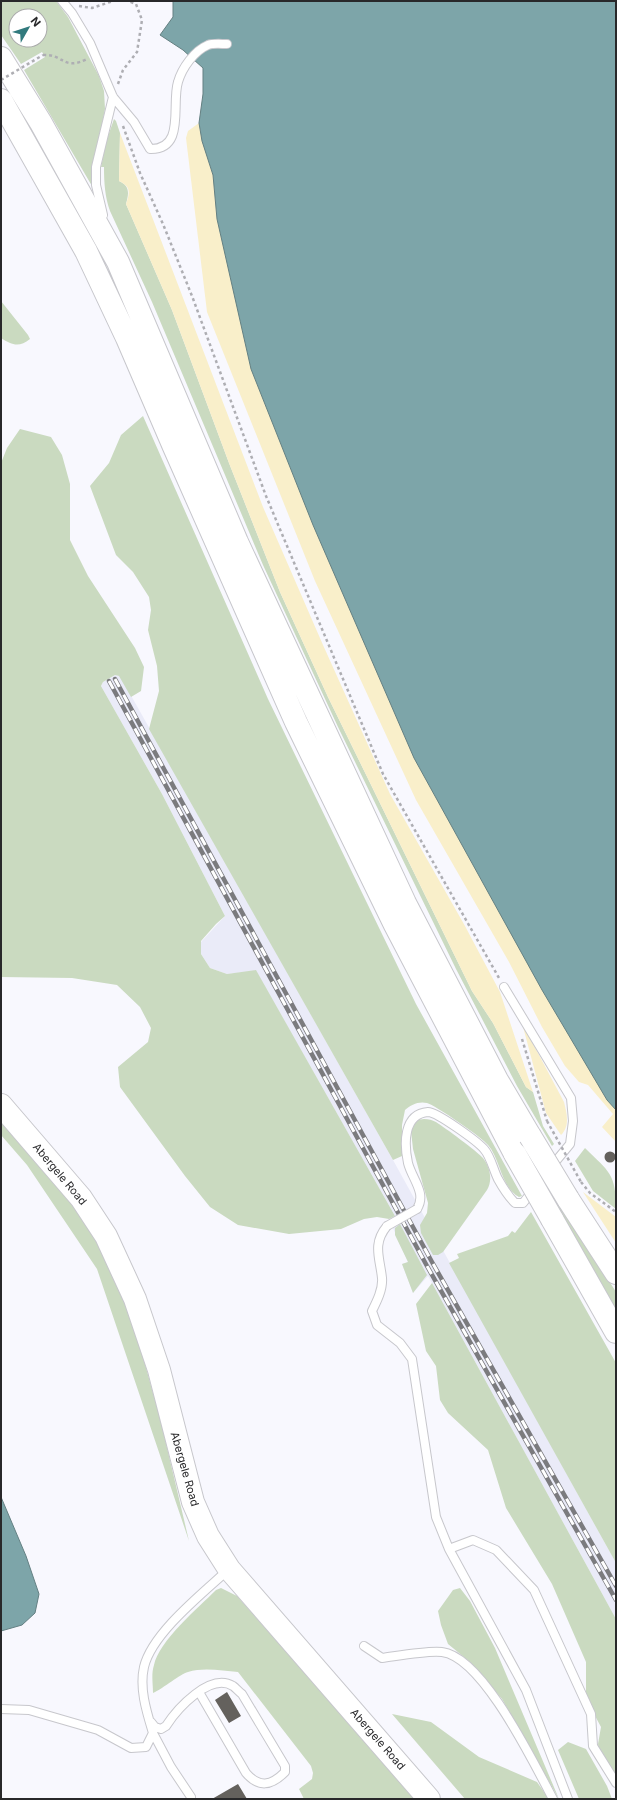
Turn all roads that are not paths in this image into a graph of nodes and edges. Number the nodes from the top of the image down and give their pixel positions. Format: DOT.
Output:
graph roads {
  1 [pos="62,1"];
  2 [pos="226,44"];
  3 [pos="1,58"];
  4 [pos="113,97"];
  5 [pos="1,100"];
  6 [pos="118,262"];
  7 [pos="504,987"];
  8 [pos="1,1105"];
  9 [pos="616,1273"];
  10 [pos="616,1332"];
  11 [pos="449,1549"];
  12 [pos="229,1569"];
  13 [pos="364,1646"];
  14 [pos="199,1692"];
  15 [pos="1,1709"];
  16 [pos="148,1718"];
  17 [pos="153,1733"];
  18 [pos="616,1783"];
  19 [pos="191,1797"];
  20 [pos="429,1799"];
  21 [pos="553,1799"];
  22 [pos="568,1799"];
  1 -- 4 [label="lane"];
  2 -- 4 [label="lane"];
  3 -- 6 [label="main road"];
  4 -- 6 [label="lane"];
  5 -- 10 [label="main road, bridge"];
  6 -- 9 [label="main road, bridge"];
  7 -- 11 [label="lane, bridge"];
  8 -- 12 [label="main road, Abergele Road"];
  11 -- 18 [label="lane"];
  11 -- 22 [label="lane"];
  12 -- 16 [label="lane"];
  12 -- 20 [label="main road, Abergele Road"];
  13 -- 21 [label="lane"];
  14 -- 14 [label="lane"];
  14 -- 16 [label="lane"];
  15 -- 17 [label="lane"];
  16 -- 17 [label="lane"];
  17 -- 19 [label="lane"];
}
